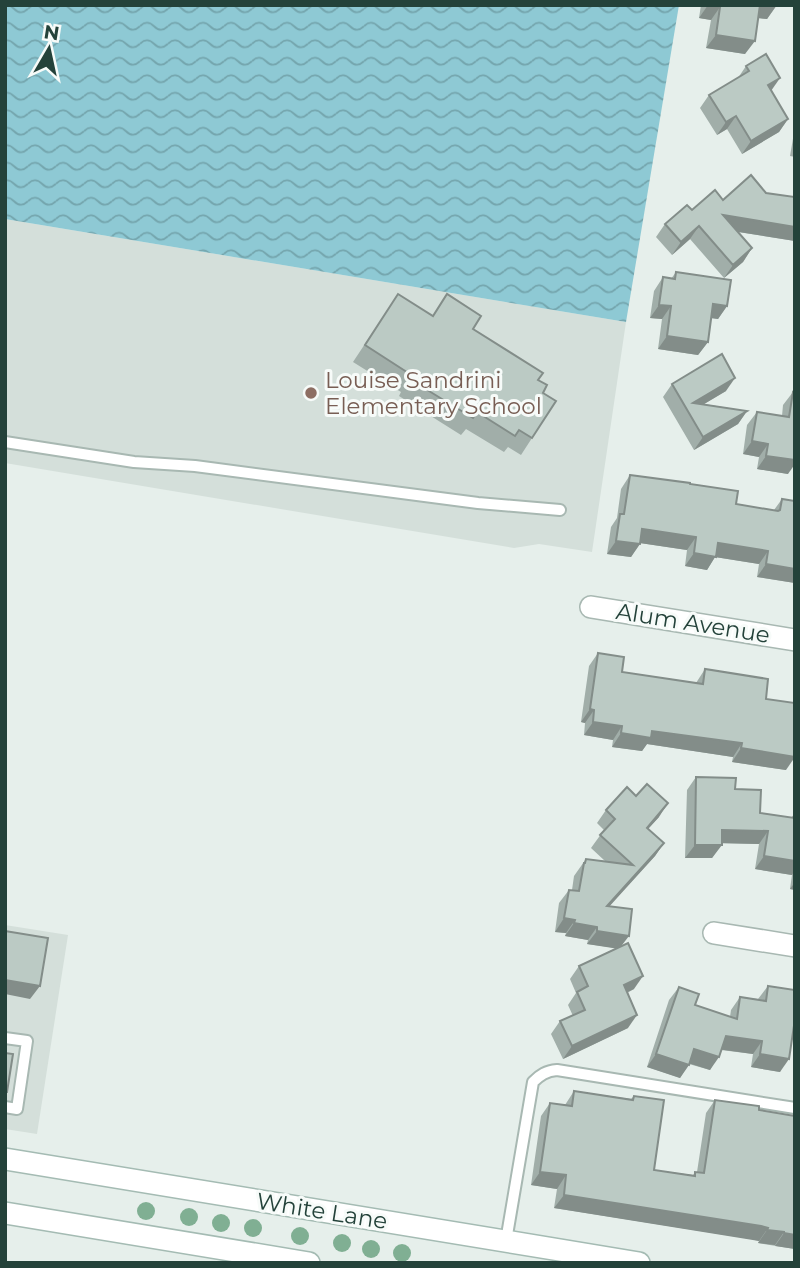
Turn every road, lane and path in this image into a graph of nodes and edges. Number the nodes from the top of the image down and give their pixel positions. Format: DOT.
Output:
graph roads {
  1 [pos="5,442"];
  2 [pos="560,510"];
  3 [pos="590,607"];
  4 [pos="795,640"];
  5 [pos="714,933"];
  6 [pos="795,946"];
  7 [pos="5,1038"];
  8 [pos="5,1107"];
  9 [pos="795,1108"];
  10 [pos="5,1159"];
  11 [pos="5,1213"];
  12 [pos="506,1241"];
  13 [pos="309,1263"];
  14 [pos="639,1263"];
  1 -- 2 [label="lane"];
  3 -- 4 [label="main road, Alum Avenue"];
  5 -- 6 [label="main road"];
  7 -- 8 [label="lane"];
  9 -- 12 [label="lane"];
  10 -- 12 [label="main road, White Lane"];
  11 -- 13 [label="main road"];
  12 -- 14 [label="main road, White Lane"];
}
